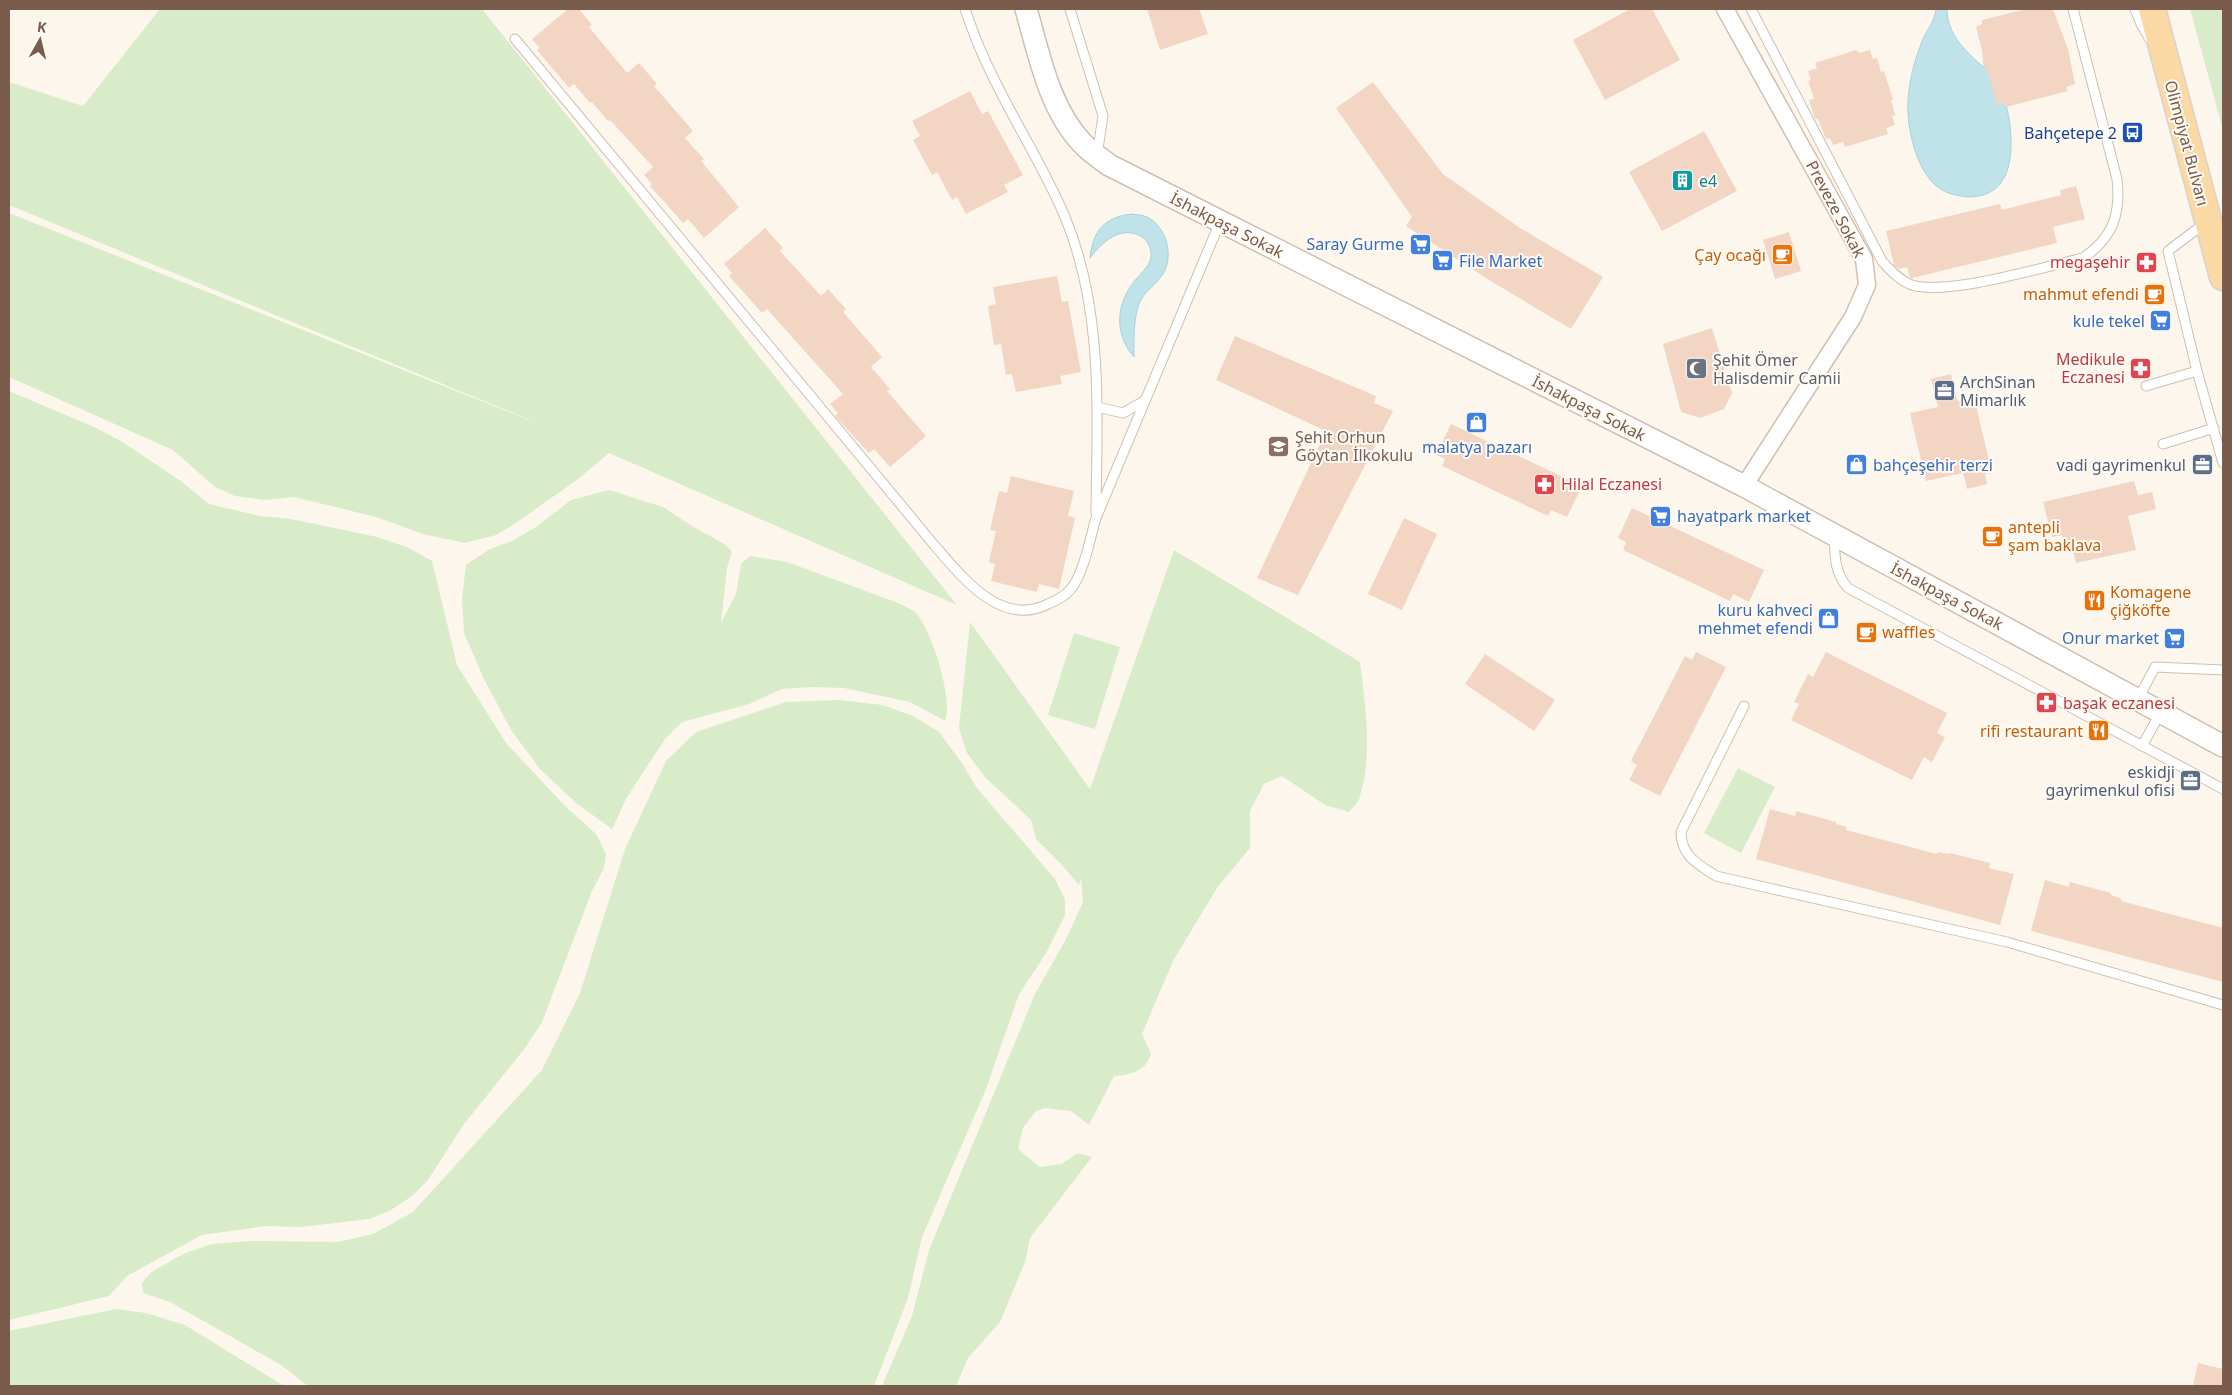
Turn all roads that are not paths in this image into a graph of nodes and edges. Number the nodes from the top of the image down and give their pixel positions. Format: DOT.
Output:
graph roads {
  1 [pos="965,9"];
  2 [pos="1026,9"];
  3 [pos="1070,9"];
  4 [pos="1725,9"];
  5 [pos="1751,9"];
  6 [pos="2073,9"];
  7 [pos="2135,9"];
  8 [pos="2152,9"];
  9 [pos="515,39"];
  10 [pos="2167,66"];
  11 [pos="1097,156"];
  12 [pos="1220,222"];
  13 [pos="2207,222"];
  14 [pos="2223,277"];
  15 [pos="2197,371"];
  16 [pos="2146,386"];
  17 [pos="1145,401"];
  18 [pos="1097,407"];
  19 [pos="2214,428"];
  20 [pos="2163,444"];
  21 [pos="2223,463"];
  22 [pos="1744,486"];
  23 [pos="1096,518"];
  24 [pos="1834,535"];
  25 [pos="2223,670"];
  26 [pos="2138,699"];
  27 [pos="1744,706"];
  28 [pos="2161,712"];
  29 [pos="2142,746"];
  30 [pos="2223,746"];
  31 [pos="2223,789"];
  32 [pos="2223,1004"];
  1 -- 18 [label="lane"];
  2 -- 11 [label="street, İshakpaşa Sokak"];
  3 -- 11 [label="lane"];
  4 -- 22 [label="street, Preveze Sokak"];
  5 -- 6 [label="lane"];
  7 -- 10 [label="lane"];
  8 -- 10 [label="main road, Olimpiyat Bulvarı"];
  9 -- 23 [label="lane"];
  10 -- 13 [label="main road, Olimpiyat Bulvarı"];
  11 -- 12 [label="street, İshakpaşa Sokak"];
  12 -- 17 [label="lane"];
  12 -- 22 [label="street, İshakpaşa Sokak"];
  13 -- 14 [label="main road, Olimpiyat Bulvarı"];
  13 -- 15 [label="lane"];
  15 -- 16 [label="lane"];
  15 -- 19 [label="lane"];
  17 -- 18 [label="lane"];
  17 -- 23 [label="lane"];
  18 -- 23 [label="lane"];
  19 -- 20 [label="lane"];
  19 -- 21 [label="lane"];
  22 -- 24 [label="street, İshakpaşa Sokak"];
  24 -- 26 [label="street, İshakpaşa Sokak"];
  24 -- 29 [label="lane"];
  25 -- 26 [label="lane"];
  26 -- 28 [label="street, İshakpaşa Sokak"];
  27 -- 32 [label="lane"];
  28 -- 29 [label="lane"];
  28 -- 30 [label="street, İshakpaşa Sokak"];
  29 -- 31 [label="lane"];
}
